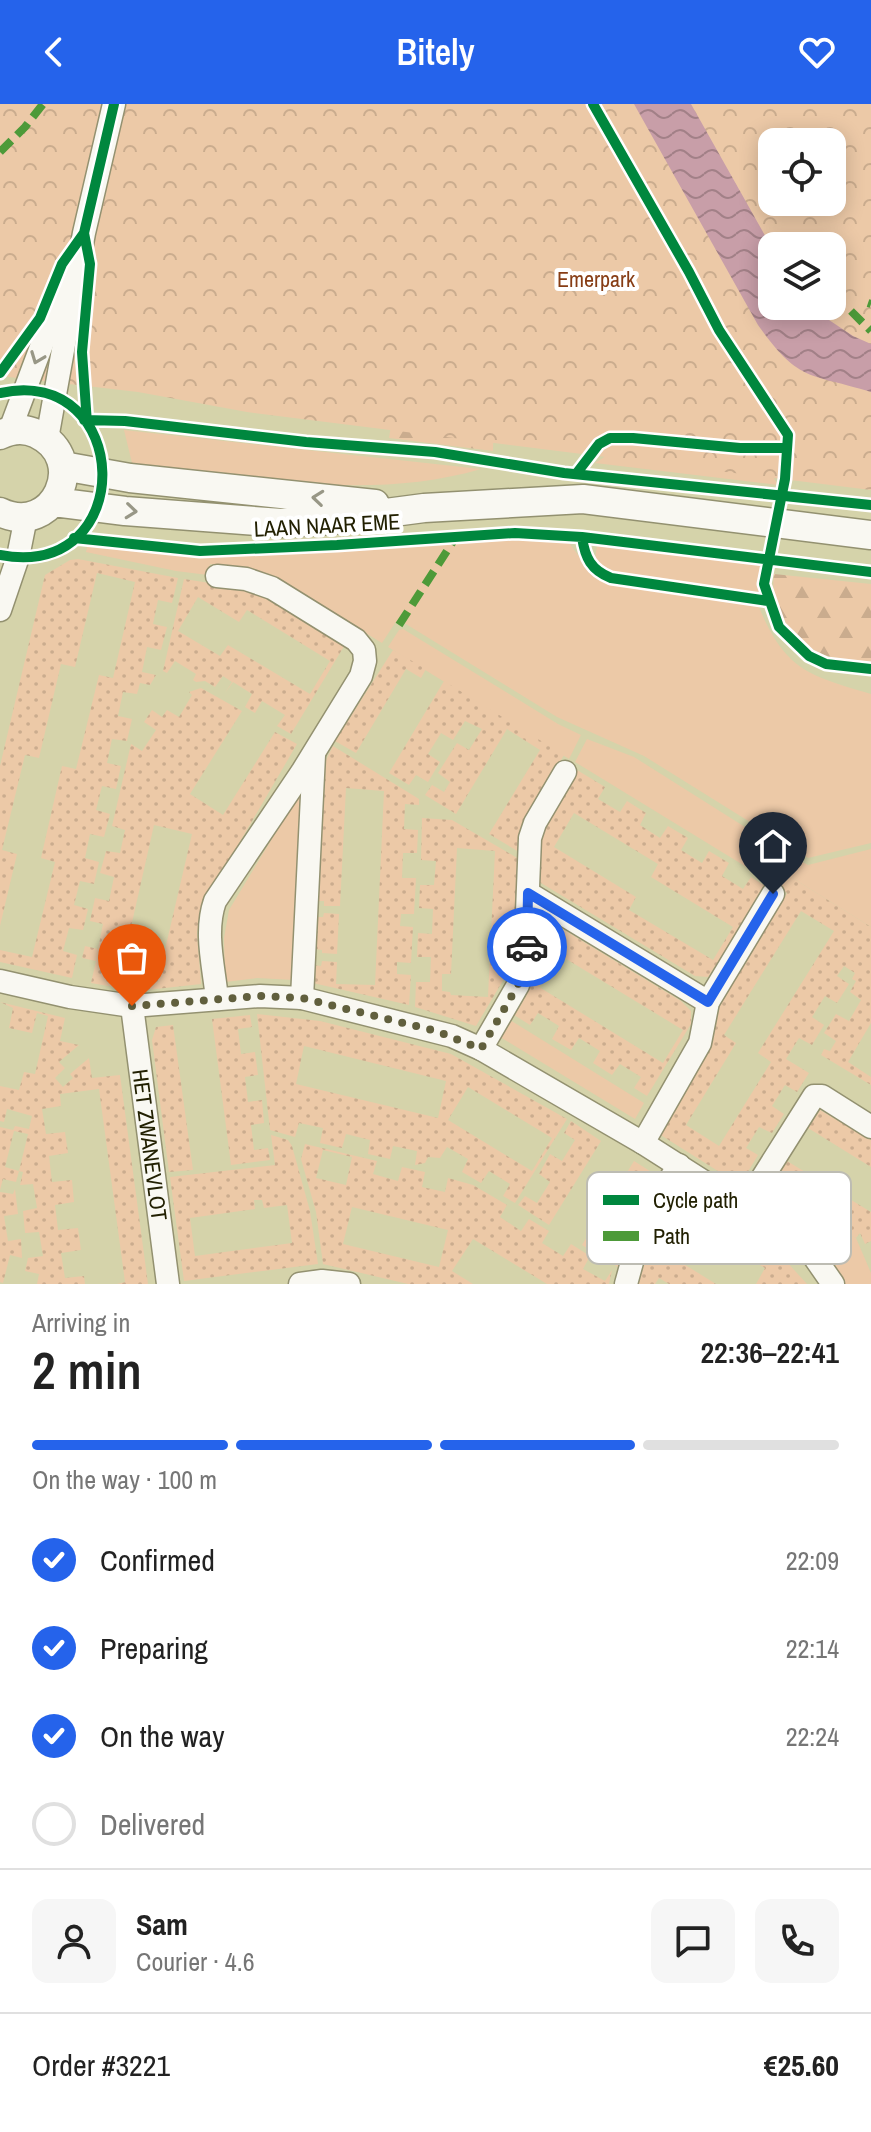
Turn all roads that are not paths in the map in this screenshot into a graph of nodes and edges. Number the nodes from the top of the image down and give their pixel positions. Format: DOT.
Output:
graph roads {
  1 [pos="114,104"];
  2 [pos="84,233"];
  3 [pos="5,432"];
  4 [pos="47,439"];
  5 [pos="63,466"];
  6 [pos="54,502"];
  7 [pos="424,508"];
  8 [pos="13,515"];
  9 [pos="871,535"];
  10 [pos="217,576"];
  11 [pos="0,610"];
  12 [pos="314,753"];
  13 [pos="565,772"];
  14 [pos="528,893"];
  15 [pos="773,894"];
  16 [pos="0,981"];
  17 [pos="302,998"];
  18 [pos="217,999"];
  19 [pos="708,1002"];
  20 [pos="132,1006"];
  21 [pos="481,1049"];
  22 [pos="871,1127"];
  23 [pos="643,1143"];
  24 [pos="679,1165"];
  25 [pos="675,1172"];
  26 [pos="690,1172"];
  27 [pos="766,1172"];
  28 [pos="631,1264"];
  29 [pos="819,1264"];
  30 [pos="168,1284"];
  31 [pos="300,1284"];
  32 [pos="349,1284"];
  33 [pos="626,1284"];
  34 [pos="833,1284"];
  1 -- 2 [label="street"];
  2 -- 3 [label="street, one-way"];
  2 -- 4 [label="street"];
  3 -- 4 [label="street"];
  4 -- 5 [label="street"];
  5 -- 6 [label="street"];
  7 -- 5 [label="street, LAAN NAAR EME, one-way"];
  6 -- 7 [label="street, LAAN NAAR EME, one-way"];
  6 -- 8 [label="street"];
  7 -- 9 [label="street, LAAN NAAR EME"];
  8 -- 11 [label="street"];
  10 -- 12 [label="street"];
  12 -- 17 [label="street"];
  12 -- 18 [label="street"];
  13 -- 14 [label="street"];
  14 -- 19 [label="street"];
  14 -- 21 [label="street"];
  15 -- 19 [label="street"];
  16 -- 20 [label="street"];
  17 -- 18 [label="street"];
  17 -- 21 [label="street"];
  18 -- 20 [label="street"];
  19 -- 23 [label="street"];
  20 -- 30 [label="street, HET ZWANEVLOT"];
  21 -- 23 [label="street"];
  22 -- 27 [label="street"];
  23 -- 24 [label="street"];
  24 -- 25 [label="street"];
  24 -- 26 [label="street"];
  28 -- 33 [label="street"];
  29 -- 34 [label="street"];
  31 -- 32 [label="street"];
}
